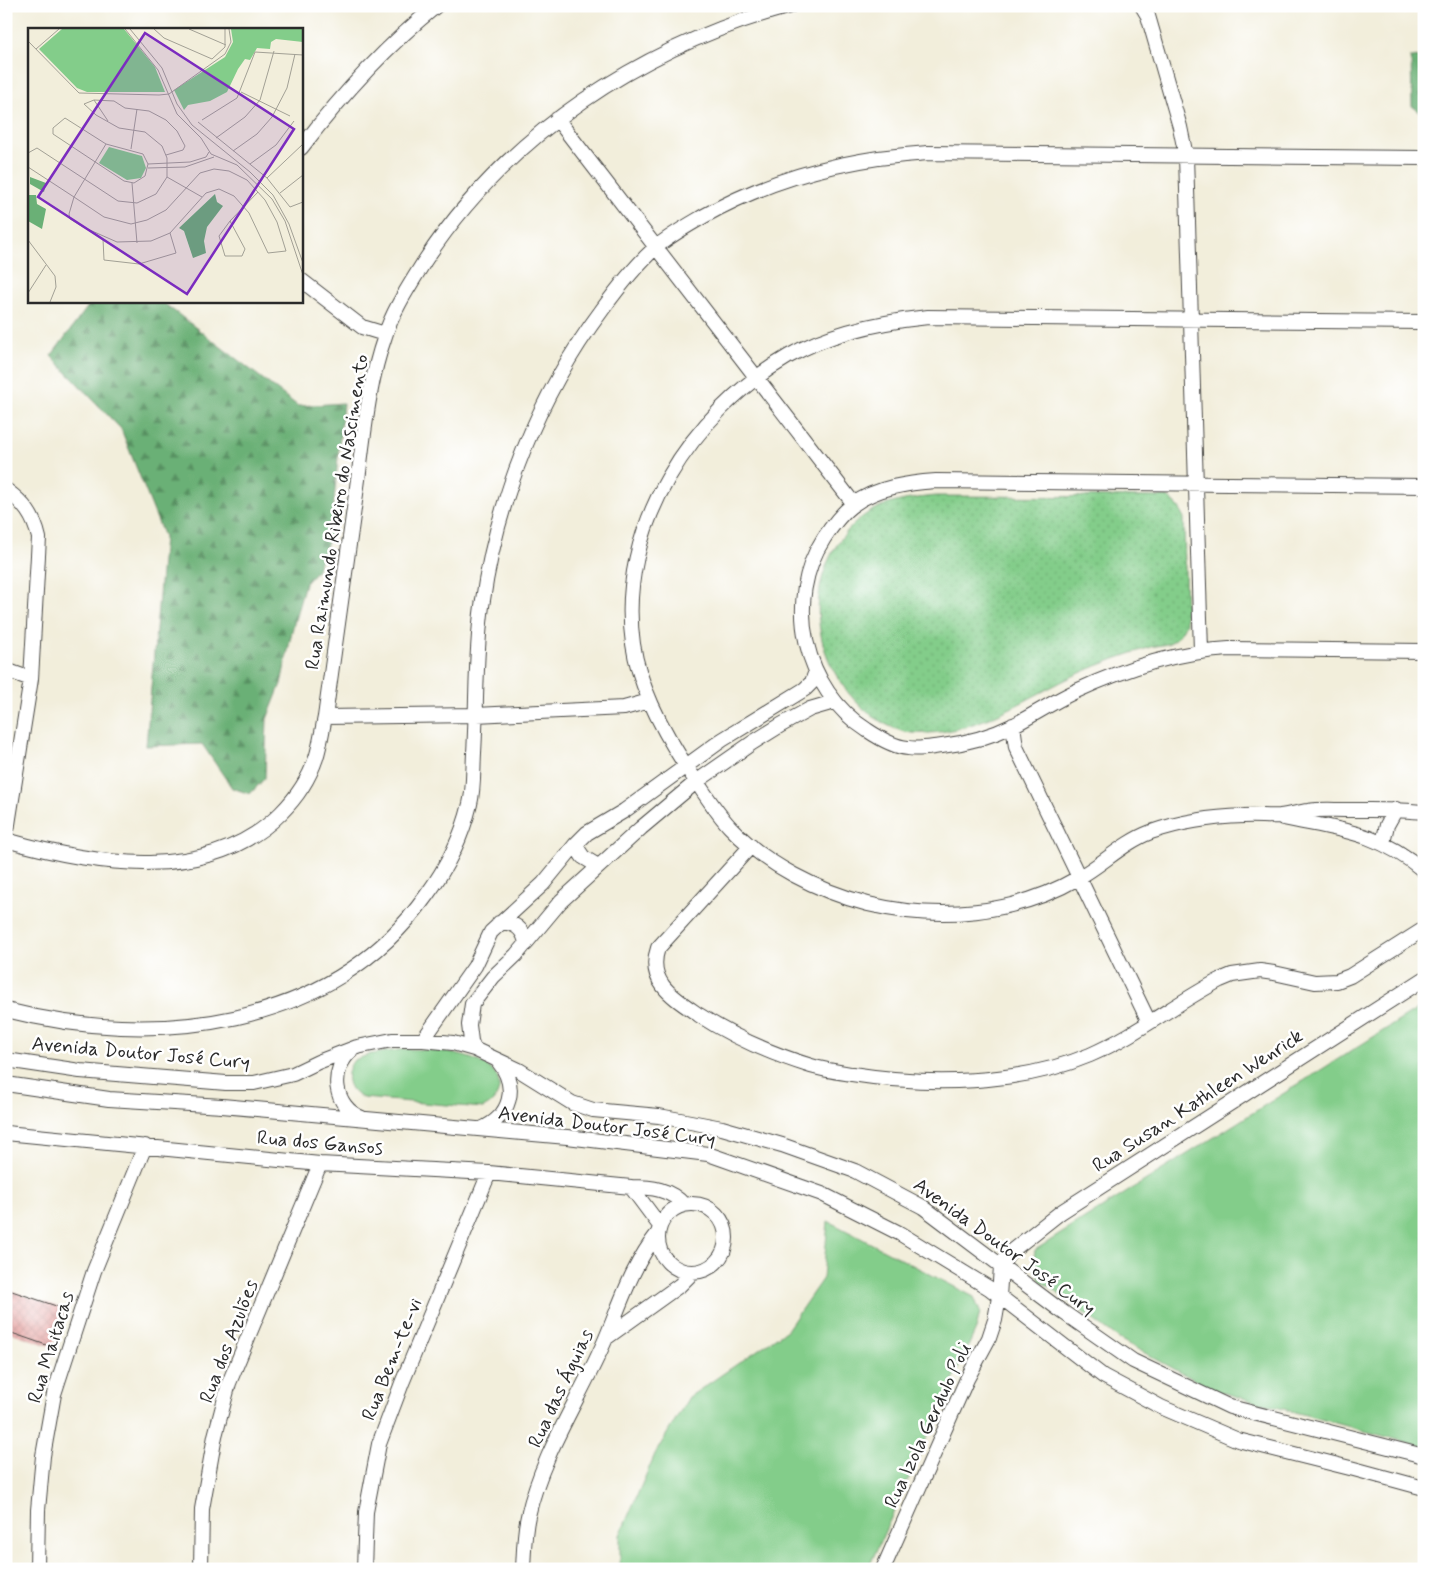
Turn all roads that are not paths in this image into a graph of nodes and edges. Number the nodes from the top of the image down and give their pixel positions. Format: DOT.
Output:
graph roads {
  1 [pos="436,6"];
  2 [pos="790,6"];
  3 [pos="1142,6"];
  4 [pos="557,119"];
  5 [pos="302,147"];
  6 [pos="1186,156"];
  7 [pos="1424,158"];
  8 [pos="656,247"];
  9 [pos="302,281"];
  10 [pos="1191,319"];
  11 [pos="1424,322"];
  12 [pos="385,334"];
  13 [pos="757,378"];
  14 [pos="1196,483"];
  15 [pos="1424,486"];
  16 [pos="6,490"];
  17 [pos="854,504"];
  18 [pos="1201,650"];
  19 [pos="1424,650"];
  20 [pos="6,670"];
  21 [pos="816,671"];
  22 [pos="31,679"];
  23 [pos="649,701"];
  24 [pos="834,702"];
  25 [pos="476,715"];
  26 [pos="325,718"];
  27 [pos="1013,725"];
  28 [pos="684,766"];
  29 [pos="696,782"];
  30 [pos="1396,809"];
  31 [pos="1424,812"];
  32 [pos="1278,816"];
  33 [pos="6,838"];
  34 [pos="1383,843"];
  35 [pos="575,844"];
  36 [pos="751,846"];
  37 [pos="598,866"];
  38 [pos="1424,871"];
  39 [pos="1080,878"];
  40 [pos="499,923"];
  41 [pos="1424,929"];
  42 [pos="526,944"];
  43 [pos="1424,979"];
  44 [pos="6,1010"];
  45 [pos="1149,1022"];
  46 [pos="423,1040"];
  47 [pos="357,1047"];
  48 [pos="474,1049"];
  49 [pos="6,1060"];
  50 [pos="498,1061"];
  51 [pos="6,1084"];
  52 [pos="368,1119"];
  53 [pos="481,1129"];
  54 [pos="6,1133"];
  55 [pos="145,1146"];
  56 [pos="320,1164"];
  57 [pos="489,1173"];
  58 [pos="632,1187"];
  59 [pos="684,1205"];
  60 [pos="659,1230"];
  61 [pos="1001,1266"];
  62 [pos="690,1272"];
  63 [pos="999,1297"];
  64 [pos="606,1338"];
  65 [pos="1424,1456"];
  66 [pos="1424,1488"];
  67 [pos="37,1569"];
  68 [pos="201,1569"];
  69 [pos="364,1569"];
  70 [pos="523,1569"];
  71 [pos="883,1569"];
  1 -- 5 [label="street"];
  2 -- 4 [label="street, Rua Raimundo Ribeiro do Nascimento"];
  3 -- 6 [label="street"];
  4 -- 8 [label="street"];
  4 -- 12 [label="street, Rua Raimundo Ribeiro do Nascimento"];
  6 -- 7 [label="street"];
  6 -- 8 [label="street"];
  6 -- 10 [label="street"];
  8 -- 13 [label="street"];
  8 -- 25 [label="street"];
  9 -- 12 [label="street"];
  10 -- 11 [label="street"];
  10 -- 13 [label="street"];
  10 -- 14 [label="street"];
  12 -- 26 [label="street, Rua Raimundo Ribeiro do Nascimento"];
  13 -- 17 [label="street"];
  13 -- 23 [label="street"];
  14 -- 15 [label="street"];
  14 -- 17 [label="street"];
  14 -- 18 [label="street"];
  16 -- 22 [label="street"];
  17 -- 21 [label="street"];
  18 -- 19 [label="street"];
  18 -- 27 [label="street"];
  20 -- 22 [label="street"];
  21 -- 24 [label="street"];
  21 -- 28 [label="street"];
  22 -- 33 [label="street"];
  23 -- 25 [label="street"];
  23 -- 28 [label="street"];
  24 -- 27 [label="street"];
  24 -- 29 [label="street"];
  25 -- 26 [label="street"];
  25 -- 44 [label="street"];
  26 -- 33 [label="street, Rua Raimundo Ribeiro do Nascimento"];
  27 -- 39 [label="street"];
  28 -- 29 [label="street"];
  28 -- 35 [label="street"];
  29 -- 36 [label="street"];
  29 -- 37 [label="street"];
  30 -- 31 [label="street"];
  30 -- 32 [label="street"];
  30 -- 34 [label="street"];
  32 -- 34 [label="street"];
  32 -- 39 [label="street"];
  34 -- 38 [label="street"];
  35 -- 37 [label="street"];
  35 -- 40 [label="street"];
  36 -- 39 [label="street"];
  36 -- 45 [label="street"];
  37 -- 42 [label="street"];
  39 -- 45 [label="street"];
  40 -- 42 [label="street"];
  40 -- 46 [label="street"];
  41 -- 45 [label="street"];
  42 -- 48 [label="street"];
  43 -- 61 [label="street, Rua Susan Kathleen Wenrick"];
  46 -- 47 [label="street, Avenida Doutor José Cury"];
  46 -- 48 [label="street, Avenida Doutor José Cury"];
  47 -- 49 [label="street, Avenida Doutor José Cury"];
  47 -- 52 [label="street"];
  48 -- 50 [label="street, Avenida Doutor José Cury"];
  50 -- 53 [label="street"];
  50 -- 61 [label="street, Avenida Doutor José Cury"];
  51 -- 52 [label="street, Avenida Doutor José Cury"];
  52 -- 53 [label="street, Avenida Doutor José Cury"];
  53 -- 63 [label="street, Avenida Doutor José Cury"];
  54 -- 55 [label="street, Rua dos Gansos"];
  55 -- 56 [label="street, Rua dos Gansos"];
  55 -- 67 [label="street, Rua Maitacas"];
  56 -- 57 [label="street, Rua dos Gansos"];
  56 -- 68 [label="street, Rua dos Azulões"];
  57 -- 58 [label="street, Rua dos Gansos"];
  57 -- 69 [label="street, Rua Bem-te-vi"];
  58 -- 59 [label="street, Rua dos Gansos"];
  58 -- 60 [label="street"];
  59 -- 60 [label="street"];
  59 -- 62 [label="street"];
  60 -- 62 [label="street"];
  60 -- 64 [label="street, Rua das Águias"];
  61 -- 63 [label="street, Rua Izola Gerdulo Poli"];
  61 -- 65 [label="street, Avenida Doutor José Cury"];
  62 -- 64 [label="street"];
  63 -- 66 [label="street, Avenida Doutor José Cury"];
  63 -- 71 [label="street, Rua Izola Gerdulo Poli"];
  64 -- 70 [label="street, Rua das Águias"];
}
